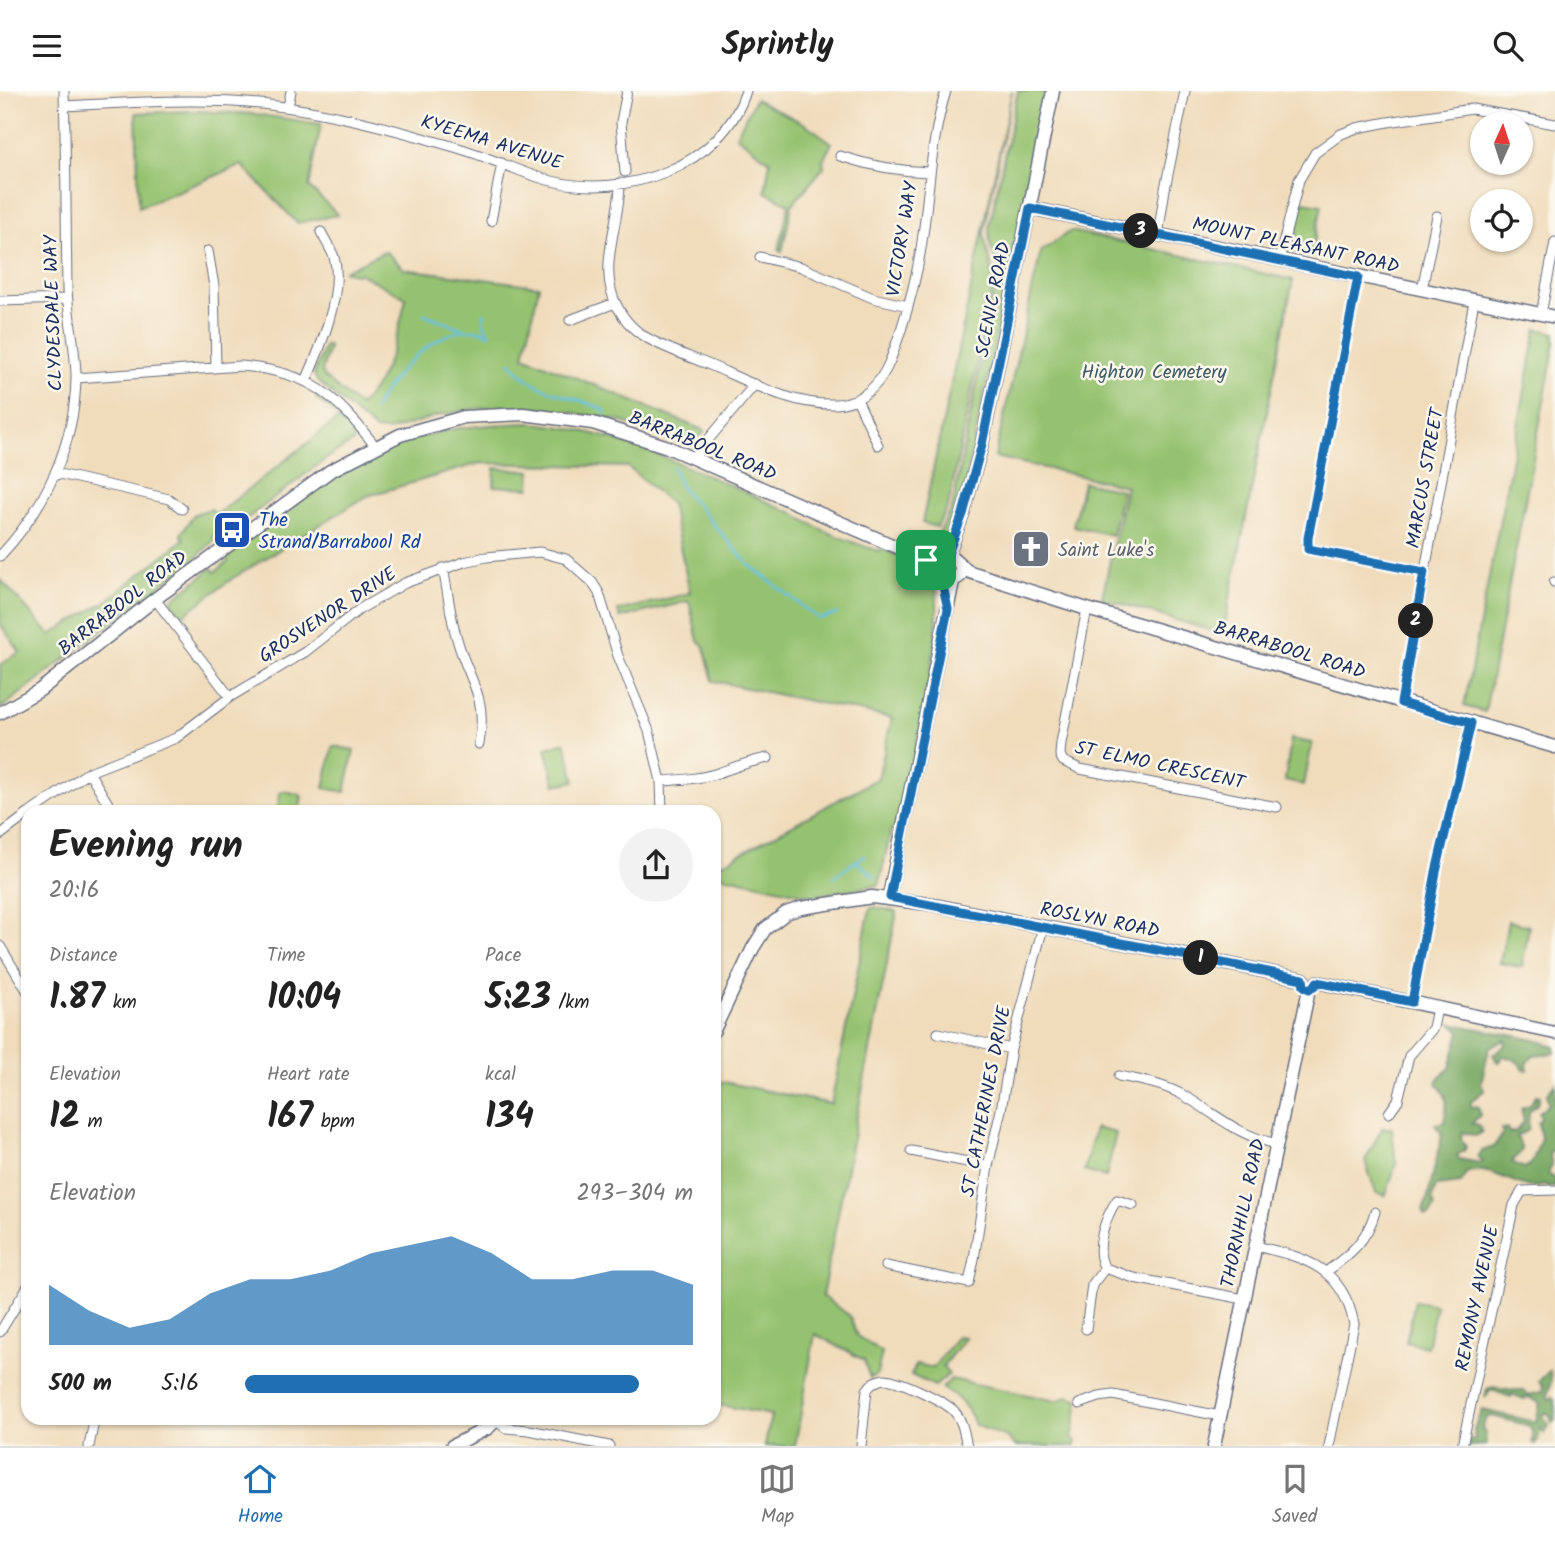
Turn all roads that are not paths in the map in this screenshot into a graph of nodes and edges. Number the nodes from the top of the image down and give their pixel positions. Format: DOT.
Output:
graph roads {
  1 [pos="64,91"];
  2 [pos="291,91"];
  3 [pos="626,91"];
  4 [pos="746,91"];
  5 [pos="946,91"];
  6 [pos="1053,91"];
  7 [pos="1185,91"];
  8 [pos="64,106"];
  9 [pos="288,107"];
  10 [pos="1555,124"];
  11 [pos="840,156"];
  12 [pos="502,163"];
  13 [pos="625,172"];
  14 [pos="929,172"];
  15 [pos="620,183"];
  16 [pos="1030,208"];
  17 [pos="1437,216"];
  18 [pos="491,221"];
  19 [pos="321,232"];
  20 [pos="1158,235"];
  21 [pos="1555,241"];
  22 [pos="208,251"];
  23 [pos="760,257"];
  24 [pos="1279,260"];
  25 [pos="1358,277"];
  26 [pos="1422,289"];
  27 [pos="67,299"];
  28 [pos="0,301"];
  29 [pos="1474,301"];
  30 [pos="615,303"];
  31 [pos="908,306"];
  32 [pos="1541,314"];
  33 [pos="1555,317"];
  34 [pos="570,320"];
  35 [pos="216,367"];
  36 [pos="76,378"];
  37 [pos="306,381"];
  38 [pos="755,384"];
  39 [pos="857,399"];
  40 [pos="878,445"];
  41 [pos="376,447"];
  42 [pos="693,458"];
  43 [pos="55,473"];
  44 [pos="183,509"];
  45 [pos="963,514"];
  46 [pos="0,556"];
  47 [pos="945,559"];
  48 [pos="926,560"];
  49 [pos="960,564"];
  50 [pos="443,568"];
  51 [pos="1424,572"];
  52 [pos="947,578"];
  53 [pos="1014,587"];
  54 [pos="155,599"];
  55 [pos="1087,609"];
  56 [pos="230,697"];
  57 [pos="1401,703"];
  58 [pos="0,713"];
  59 [pos="1471,723"];
  60 [pos="479,744"];
  61 [pos="1555,747"];
  62 [pos="768,758"];
  63 [pos="89,772"];
  64 [pos="661,781"];
  65 [pos="41,805"];
  66 [pos="109,805"];
  67 [pos="662,805"];
  68 [pos="1278,807"];
  69 [pos="21,819"];
  70 [pos="0,835"];
  71 [pos="890,897"];
  72 [pos="1043,927"];
  73 [pos="0,946"];
  74 [pos="21,980"];
  75 [pos="1309,983"];
  76 [pos="1412,1002"];
  77 [pos="1437,1009"];
  78 [pos="721,1015"];
  79 [pos="938,1033"];
  80 [pos="1555,1033"];
  81 [pos="1011,1049"];
  82 [pos="1119,1076"];
  83 [pos="1389,1113"];
  84 [pos="1277,1144"];
  85 [pos="911,1151"];
  86 [pos="988,1166"];
  87 [pos="1555,1190"];
  88 [pos="1133,1205"];
  89 [pos="1375,1212"];
  90 [pos="1255,1246"];
  91 [pos="886,1266"];
  92 [pos="1105,1268"];
  93 [pos="1326,1272"];
  94 [pos="21,1298"];
  95 [pos="1244,1299"];
  96 [pos="1086,1329"];
  97 [pos="0,1332"];
  98 [pos="1079,1404"];
  99 [pos="1220,1416"];
  100 [pos="93,1425"];
  101 [pos="504,1425"];
  102 [pos="89,1446"];
  103 [pos="609,1446"];
  104 [pos="861,1446"];
  105 [pos="967,1446"];
  106 [pos="1214,1446"];
  107 [pos="1329,1446"];
  108 [pos="1462,1446"];
  1 -- 8 [label="street, CLYDESDALE WAY"];
  2 -- 9 [label="street"];
  3 -- 13 [label="street"];
  4 -- 15 [label="street, KYEEMA AVENUE"];
  5 -- 14 [label="street, VICTORY WAY"];
  6 -- 16 [label="main road, SCENIC ROAD"];
  7 -- 20 [label="street"];
  8 -- 9 [label="street, KYEEMA AVENUE"];
  8 -- 27 [label="street, CLYDESDALE WAY"];
  9 -- 12 [label="street, KYEEMA AVENUE"];
  10 -- 24 [label="street"];
  11 -- 14 [label="street"];
  12 -- 15 [label="street, KYEEMA AVENUE"];
  12 -- 18 [label="street"];
  14 -- 31 [label="street, VICTORY WAY"];
  15 -- 30 [label="street"];
  16 -- 20 [label="main road, MOUNT PLEASANT ROAD"];
  16 -- 45 [label="main road, SCENIC ROAD"];
  17 -- 26 [label="street"];
  19 -- 37 [label="street"];
  20 -- 24 [label="main road, MOUNT PLEASANT ROAD"];
  21 -- 32 [label="street"];
  22 -- 35 [label="street"];
  23 -- 31 [label="street"];
  24 -- 25 [label="main road, MOUNT PLEASANT ROAD"];
  25 -- 26 [label="main road, MOUNT PLEASANT ROAD"];
  25 -- 51 [label="street"];
  26 -- 29 [label="main road, MOUNT PLEASANT ROAD"];
  27 -- 28 [label="street"];
  27 -- 36 [label="street, CLYDESDALE WAY"];
  29 -- 32 [label="main road, MOUNT PLEASANT ROAD"];
  29 -- 51 [label="street, MARCUS STREET"];
  30 -- 34 [label="street"];
  30 -- 38 [label="street"];
  31 -- 39 [label="street, VICTORY WAY"];
  32 -- 33 [label="main road, MOUNT PLEASANT ROAD"];
  35 -- 36 [label="street"];
  35 -- 37 [label="street"];
  36 -- 43 [label="street, CLYDESDALE WAY"];
  37 -- 41 [label="street"];
  38 -- 39 [label="street"];
  38 -- 42 [label="street"];
  39 -- 40 [label="street"];
  41 -- 42 [label="main road, BARRABOOL ROAD"];
  41 -- 54 [label="main road, BARRABOOL ROAD"];
  42 -- 48 [label="main road, BARRABOOL ROAD"];
  43 -- 44 [label="street"];
  43 -- 46 [label="street, CLYDESDALE WAY"];
  45 -- 47 [label="main road, SCENIC ROAD"];
  45 -- 49 [label="main road, SCENIC ROAD"];
  47 -- 48 [label="main road, BARRABOOL ROAD"];
  47 -- 49 [label="main road"];
  47 -- 52 [label="main road"];
  48 -- 52 [label="main road, BARRABOOL ROAD"];
  49 -- 52 [label="main road"];
  49 -- 53 [label="main road, BARRABOOL ROAD"];
  50 -- 56 [label="street, GROSVENOR DRIVE"];
  50 -- 60 [label="street"];
  50 -- 64 [label="street, GROSVENOR DRIVE"];
  51 -- 57 [label="street, MARCUS STREET"];
  52 -- 53 [label="main road, BARRABOOL ROAD"];
  52 -- 71 [label="main road"];
  53 -- 55 [label="main road, BARRABOOL ROAD"];
  54 -- 56 [label="street"];
  54 -- 58 [label="main road, BARRABOOL ROAD"];
  55 -- 57 [label="main road, BARRABOOL ROAD"];
  55 -- 68 [label="street, ST ELMO CRESCENT"];
  56 -- 63 [label="street, GROSVENOR DRIVE"];
  57 -- 59 [label="main road, BARRABOOL ROAD"];
  59 -- 61 [label="main road, BARRABOOL ROAD"];
  59 -- 76 [label="street"];
  62 -- 64 [label="street"];
  63 -- 65 [label="street, GROSVENOR DRIVE"];
  63 -- 66 [label="street"];
  64 -- 67 [label="street, GROSVENOR DRIVE"];
  69 -- 70 [label="street, GROSVENOR DRIVE"];
  71 -- 72 [label="main road, ROSLYN ROAD"];
  71 -- 78 [label="main road, ROSLYN ROAD"];
  72 -- 75 [label="main road, ROSLYN ROAD"];
  72 -- 81 [label="street, ST CATHERINES DRIVE"];
  73 -- 74 [label="street"];
  75 -- 76 [label="main road, ROSLYN ROAD"];
  75 -- 84 [label="main road, THORNHILL ROAD"];
  76 -- 77 [label="main road, ROSLYN ROAD"];
  77 -- 80 [label="main road, ROSLYN ROAD"];
  77 -- 83 [label="street"];
  79 -- 81 [label="street"];
  81 -- 86 [label="street, ST CATHERINES DRIVE"];
  82 -- 84 [label="street"];
  84 -- 90 [label="main road, THORNHILL ROAD"];
  85 -- 86 [label="street"];
  86 -- 91 [label="street, ST CATHERINES DRIVE"];
  87 -- 108 [label="street, REMONY AVENUE"];
  88 -- 92 [label="street"];
  89 -- 93 [label="street"];
  90 -- 93 [label="street"];
  90 -- 95 [label="main road, THORNHILL ROAD"];
  92 -- 95 [label="street"];
  92 -- 96 [label="street"];
  93 -- 107 [label="street"];
  94 -- 97 [label="street"];
  95 -- 99 [label="main road, THORNHILL ROAD"];
  98 -- 99 [label="street"];
  99 -- 106 [label="main road, THORNHILL ROAD"];
  100 -- 102 [label="street"];
  101 -- 103 [label="street"];
  104 -- 105 [label="street"];
}
